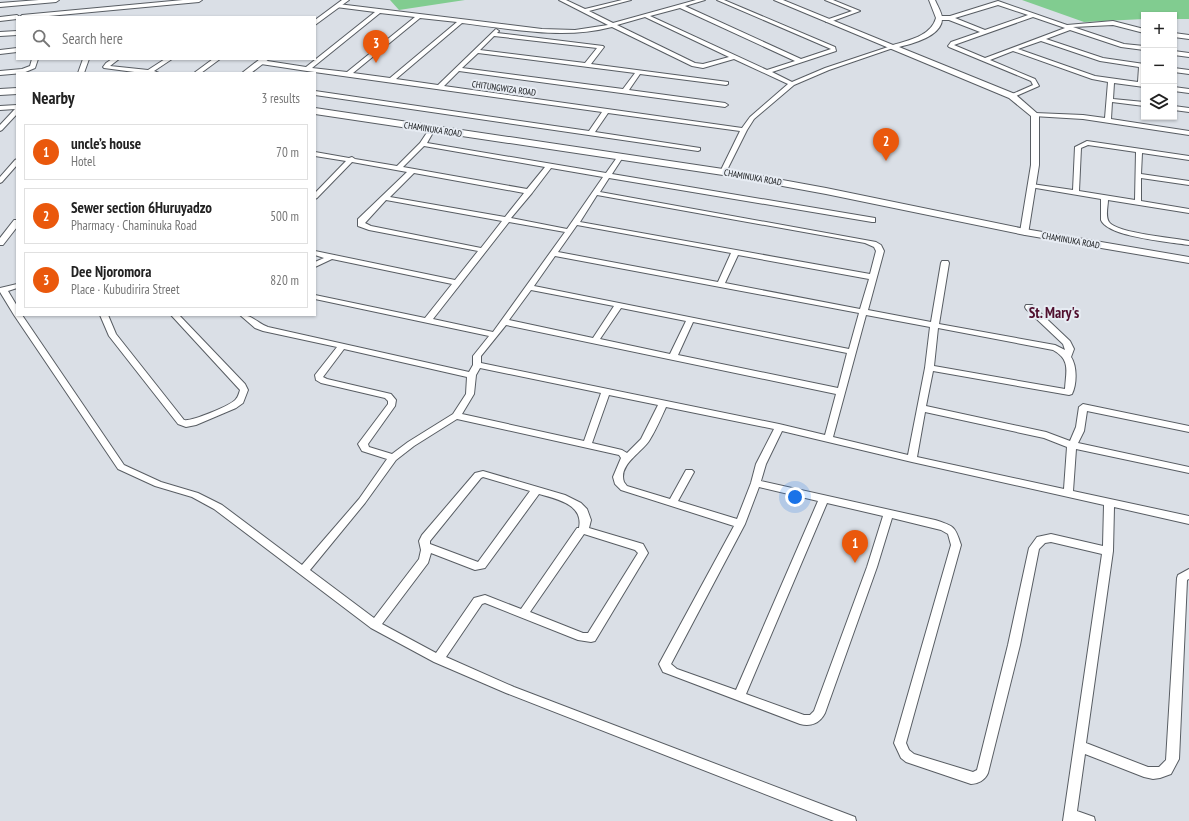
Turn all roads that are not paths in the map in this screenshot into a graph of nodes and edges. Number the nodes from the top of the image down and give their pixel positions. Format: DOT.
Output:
graph roads {
  1 [pos="56,0"];
  2 [pos="191,0"];
  3 [pos="199,0"];
  4 [pos="346,0"];
  5 [pos="562,0"];
  6 [pos="613,0"];
  7 [pos="628,0"];
  8 [pos="702,0"];
  9 [pos="720,0"];
  10 [pos="777,0"];
  11 [pos="828,0"];
  12 [pos="932,0"];
  13 [pos="618,3"];
  14 [pos="0,6"];
  15 [pos="338,6"];
  16 [pos="680,6"];
  17 [pos="379,11"];
  18 [pos="585,11"];
  19 [pos="1033,15"];
  20 [pos="36,16"];
  21 [pos="419,16"];
  22 [pos="646,16"];
  23 [pos="16,18"];
  24 [pos="939,18"];
  25 [pos="950,18"];
  26 [pos="0,19"];
  27 [pos="461,21"];
  28 [pos="828,21"];
  29 [pos="316,22"];
  30 [pos="613,25"];
  31 [pos="501,26"];
  32 [pos="1067,28"];
  33 [pos="1141,30"];
  34 [pos="986,32"];
  35 [pos="16,33"];
  36 [pos="0,34"];
  37 [pos="493,34"];
  38 [pos="1177,35"];
  39 [pos="1189,37"];
  40 [pos="1042,39"];
  41 [pos="893,47"];
  42 [pos="1141,48"];
  43 [pos="16,50"];
  44 [pos="1014,50"];
  45 [pos="478,51"];
  46 [pos="0,52"];
  47 [pos="1177,53"];
  48 [pos="1189,55"];
  49 [pos="736,57"];
  50 [pos="35,60"];
  51 [pos="86,60"];
  52 [pos="115,60"];
  53 [pos="168,60"];
  54 [pos="216,60"];
  55 [pos="985,60"];
  56 [pos="263,61"];
  57 [pos="800,61"];
  58 [pos="587,65"];
  59 [pos="286,66"];
  60 [pos="1141,66"];
  61 [pos="307,69"];
  62 [pos="458,69"];
  63 [pos="1177,70"];
  64 [pos="639,71"];
  65 [pos="81,72"];
  66 [pos="153,72"];
  67 [pos="198,72"];
  68 [pos="247,72"];
  69 [pos="278,72"];
  70 [pos="767,72"];
  71 [pos="1189,72"];
  72 [pos="0,73"];
  73 [pos="348,74"];
  74 [pos="392,80"];
  75 [pos="1111,80"];
  76 [pos="726,83"];
  77 [pos="792,84"];
  78 [pos="1141,85"];
  79 [pos="439,88"];
  80 [pos="1177,89"];
  81 [pos="16,91"];
  82 [pos="625,91"];
  83 [pos="1189,91"];
  84 [pos="0,92"];
  85 [pos="316,93"];
  86 [pos="1012,96"];
  87 [pos="1110,100"];
  88 [pos="1141,104"];
  89 [pos="725,105"];
  90 [pos="0,108"];
  91 [pos="16,108"];
  92 [pos="1177,108"];
  93 [pos="16,109"];
  94 [pos="1189,110"];
  95 [pos="606,111"];
  96 [pos="316,112"];
  97 [pos="1035,115"];
  98 [pos="1108,121"];
  99 [pos="6,122"];
  100 [pos="16,122"];
  101 [pos="0,129"];
  102 [pos="432,129"];
  103 [pos="744,130"];
  104 [pos="591,133"];
  105 [pos="1189,133"];
  106 [pos="423,144"];
  107 [pos="698,149"];
  108 [pos="1139,151"];
  109 [pos="316,154"];
  110 [pos="620,157"];
  111 [pos="1189,158"];
  112 [pos="352,159"];
  113 [pos="16,162"];
  114 [pos="549,166"];
  115 [pos="398,168"];
  116 [pos="412,171"];
  117 [pos="723,172"];
  118 [pos="1138,175"];
  119 [pos="607,176"];
  120 [pos="0,181"];
  121 [pos="1189,183"];
  122 [pos="1032,186"];
  123 [pos="530,192"];
  124 [pos="1076,192"];
  125 [pos="596,193"];
  126 [pos="316,196"];
  127 [pos="386,198"];
  128 [pos="1105,198"];
  129 [pos="1138,203"];
  130 [pos="1189,211"];
  131 [pos="508,220"];
  132 [pos="872,220"];
  133 [pos="16,223"];
  134 [pos="575,223"];
  135 [pos="569,231"];
  136 [pos="1025,232"];
  137 [pos="0,243"];
  138 [pos="1189,243"];
  139 [pos="482,250"];
  140 [pos="735,252"];
  141 [pos="316,253"];
  142 [pos="553,253"];
  143 [pos="331,257"];
  144 [pos="1189,260"];
  145 [pos="945,263"];
  146 [pos="316,264"];
  147 [pos="873,277"];
  148 [pos="456,282"];
  149 [pos="720,285"];
  150 [pos="16,286"];
  151 [pos="530,287"];
  152 [pos="1,289"];
  153 [pos="316,297"];
  154 [pos="619,305"];
  155 [pos="1029,307"];
  156 [pos="16,312"];
  157 [pos="864,313"];
  158 [pos="19,316"];
  159 [pos="104,316"];
  160 [pos="176,316"];
  161 [pos="245,316"];
  162 [pos="691,319"];
  163 [pos="428,320"];
  164 [pos="505,322"];
  165 [pos="934,326"];
  166 [pos="495,335"];
  167 [pos="595,341"];
  168 [pos="342,346"];
  169 [pos="853,352"];
  170 [pos="1068,355"];
  171 [pos="673,357"];
  172 [pos="477,365"];
  173 [pos="929,368"];
  174 [pos="472,375"];
  175 [pos="606,392"];
  176 [pos="842,392"];
  177 [pos="663,404"];
  178 [pos="921,408"];
  179 [pos="456,416"];
  180 [pos="779,427"];
  181 [pos="1189,428"];
  182 [pos="828,439"];
  183 [pos="1072,444"];
  184 [pos="587,445"];
  185 [pos="393,458"];
  186 [pos="626,458"];
  187 [pos="912,459"];
  188 [pos="1189,470"];
  189 [pos="689,472"];
  190 [pos="756,483"];
  191 [pos="536,490"];
  192 [pos="1068,494"];
  193 [pos="824,499"];
  194 [pos="672,503"];
  195 [pos="1109,503"];
  196 [pos="888,514"];
  197 [pos="1189,520"];
  198 [pos="740,524"];
  199 [pos="584,530"];
  200 [pos="426,547"];
  201 [pos="1108,551"];
  202 [pos="303,571"];
  203 [pos="1189,573"];
  204 [pos="524,613"];
  205 [pos="375,625"];
  206 [pos="438,659"];
  207 [pos="739,696"];
  208 [pos="1079,746"];
  209 [pos="1069,817"];
  210 [pos="850,821"];
  211 [pos="1088,821"];
  1 -- 14 [label="street"];
  2 -- 3 [label="street"];
  2 -- 20 [label="street"];
  4 -- 15 [label="street"];
  5 -- 18 [label="street"];
  6 -- 13 [label="street"];
  7 -- 13 [label="street"];
  8 -- 16 [label="street"];
  9 -- 57 [label="street"];
  10 -- 28 [label="street"];
  11 -- 28 [label="street"];
  12 -- 24 [label="street"];
  13 -- 18 [label="street"];
  15 -- 17 [label="street"];
  15 -- 29 [label="street"];
  16 -- 22 [label="street"];
  16 -- 57 [label="street"];
  17 -- 21 [label="street"];
  17 -- 61 [label="street"];
  18 -- 30 [label="street"];
  19 -- 25 [label="street"];
  19 -- 32 [label="street"];
  19 -- 34 [label="street"];
  21 -- 27 [label="street"];
  21 -- 73 [label="street"];
  22 -- 30 [label="street"];
  22 -- 49 [label="street"];
  23 -- 26 [label="street"];
  24 -- 25 [label="street"];
  24 -- 41 [label="street"];
  25 -- 34 [label="street"];
  27 -- 31 [label="street"];
  27 -- 74 [label="street"];
  28 -- 41 [label="street"];
  30 -- 31 [label="street"];
  30 -- 49 [label="street"];
  31 -- 37 [label="street"];
  32 -- 33 [label="street"];
  32 -- 40 [label="street"];
  32 -- 42 [label="street"];
  34 -- 55 [label="street"];
  35 -- 36 [label="street"];
  37 -- 45 [label="street"];
  37 -- 58 [label="street"];
  38 -- 39 [label="street"];
  40 -- 44 [label="street"];
  40 -- 60 [label="street"];
  41 -- 77 [label="street"];
  41 -- 86 [label="street"];
  43 -- 46 [label="street"];
  44 -- 55 [label="street"];
  44 -- 75 [label="street"];
  45 -- 58 [label="street"];
  45 -- 62 [label="street"];
  47 -- 48 [label="street"];
  49 -- 70 [label="street"];
  50 -- 72 [label="street"];
  51 -- 65 [label="street"];
  52 -- 66 [label="street"];
  53 -- 66 [label="street"];
  54 -- 67 [label="street"];
  55 -- 86 [label="street"];
  56 -- 59 [label="street, CHITUNGWIZA ROAD"];
  56 -- 68 [label="street"];
  57 -- 70 [label="street"];
  58 -- 64 [label="street"];
  59 -- 61 [label="street, CHITUNGWIZA ROAD"];
  59 -- 69 [label="street"];
  61 -- 73 [label="street, CHITUNGWIZA ROAD"];
  62 -- 79 [label="street"];
  62 -- 82 [label="street"];
  63 -- 71 [label="street"];
  64 -- 76 [label="street"];
  64 -- 82 [label="street"];
  70 -- 77 [label="street"];
  73 -- 74 [label="street, CHITUNGWIZA ROAD"];
  74 -- 79 [label="street, CHITUNGWIZA ROAD"];
  75 -- 78 [label="street"];
  75 -- 87 [label="street"];
  77 -- 103 [label="street"];
  79 -- 95 [label="street, CHITUNGWIZA ROAD"];
  80 -- 83 [label="street"];
  81 -- 84 [label="main road"];
  82 -- 89 [label="street"];
  85 -- 104 [label="street"];
  86 -- 97 [label="street"];
  87 -- 88 [label="street"];
  87 -- 98 [label="street"];
  90 -- 91 [label="street"];
  92 -- 94 [label="street"];
  93 -- 99 [label="street"];
  95 -- 103 [label="street, CHITUNGWIZA ROAD"];
  95 -- 104 [label="street"];
  96 -- 102 [label="main road, CHAMINUKA ROAD"];
  97 -- 98 [label="street"];
  97 -- 122 [label="street"];
  98 -- 105 [label="street"];
  99 -- 100 [label="street"];
  99 -- 101 [label="street"];
  102 -- 106 [label="street"];
  102 -- 110 [label="main road, CHAMINUKA ROAD"];
  103 -- 117 [label="street"];
  104 -- 107 [label="street"];
  106 -- 114 [label="street"];
  106 -- 115 [label="street"];
  108 -- 111 [label="street"];
  108 -- 118 [label="street"];
  108 -- 124 [label="street"];
  109 -- 112 [label="street"];
  110 -- 117 [label="main road, CHAMINUKA ROAD"];
  110 -- 119 [label="street"];
  112 -- 115 [label="street"];
  112 -- 126 [label="street"];
  113 -- 120 [label="street"];
  114 -- 119 [label="street"];
  114 -- 123 [label="street"];
  115 -- 116 [label="street"];
  116 -- 123 [label="street"];
  116 -- 127 [label="street"];
  117 -- 136 [label="main road, CHAMINUKA ROAD"];
  118 -- 121 [label="street"];
  118 -- 129 [label="street"];
  119 -- 125 [label="street"];
  119 -- 132 [label="street"];
  122 -- 124 [label="street"];
  122 -- 136 [label="street"];
  123 -- 131 [label="street"];
  124 -- 128 [label="street"];
  125 -- 134 [label="street"];
  125 -- 147 [label="street"];
  127 -- 131 [label="street"];
  127 -- 139 [label="street"];
  128 -- 129 [label="street"];
  128 -- 138 [label="street"];
  129 -- 130 [label="street"];
  131 -- 135 [label="street"];
  131 -- 139 [label="street"];
  133 -- 137 [label="street"];
  134 -- 135 [label="street"];
  134 -- 140 [label="street"];
  135 -- 142 [label="street"];
  136 -- 144 [label="main road, CHAMINUKA ROAD"];
  139 -- 148 [label="street"];
  140 -- 147 [label="street"];
  140 -- 149 [label="street"];
  141 -- 143 [label="street"];
  142 -- 149 [label="street"];
  142 -- 151 [label="street"];
  143 -- 146 [label="street"];
  143 -- 148 [label="street"];
  145 -- 165 [label="street"];
  147 -- 157 [label="street"];
  148 -- 163 [label="street"];
  149 -- 157 [label="street"];
  150 -- 152 [label="street"];
  151 -- 154 [label="street"];
  151 -- 164 [label="street"];
  152 -- 156 [label="street"];
  153 -- 163 [label="street"];
  154 -- 162 [label="street"];
  154 -- 167 [label="street"];
  155 -- 170 [label="street"];
  157 -- 165 [label="street"];
  157 -- 169 [label="street"];
  158 -- 202 [label="street"];
  159 -- 160 [label="street"];
  161 -- 168 [label="street"];
  162 -- 169 [label="street"];
  162 -- 171 [label="street"];
  163 -- 166 [label="street"];
  164 -- 166 [label="street"];
  164 -- 167 [label="street"];
  165 -- 170 [label="street"];
  165 -- 173 [label="street"];
  166 -- 172 [label="street"];
  167 -- 171 [label="street"];
  168 -- 174 [label="street"];
  168 -- 185 [label="street"];
  169 -- 176 [label="street"];
  170 -- 173 [label="street"];
  171 -- 176 [label="street"];
  172 -- 174 [label="street"];
  172 -- 175 [label="street"];
  173 -- 178 [label="street"];
  174 -- 179 [label="street"];
  175 -- 177 [label="street"];
  175 -- 184 [label="street"];
  176 -- 182 [label="street"];
  177 -- 180 [label="street"];
  177 -- 186 [label="street"];
  178 -- 183 [label="street"];
  178 -- 187 [label="street"];
  179 -- 184 [label="street"];
  179 -- 185 [label="street"];
  180 -- 182 [label="street"];
  180 -- 190 [label="street"];
  181 -- 183 [label="street"];
  182 -- 187 [label="street"];
  183 -- 188 [label="street"];
  183 -- 192 [label="street"];
  184 -- 186 [label="street"];
  185 -- 202 [label="street"];
  186 -- 194 [label="street"];
  187 -- 192 [label="street"];
  189 -- 194 [label="street"];
  190 -- 193 [label="street"];
  190 -- 198 [label="street"];
  191 -- 199 [label="street"];
  191 -- 200 [label="street"];
  191 -- 200 [label="street"];
  192 -- 195 [label="street"];
  193 -- 196 [label="street"];
  193 -- 207 [label="street"];
  194 -- 198 [label="street"];
  195 -- 197 [label="street"];
  195 -- 201 [label="street"];
  196 -- 201 [label="street"];
  196 -- 207 [label="street"];
  198 -- 207 [label="street"];
  199 -- 204 [label="street"];
  199 -- 204 [label="street"];
  200 -- 205 [label="street"];
  201 -- 208 [label="street"];
  202 -- 205 [label="street"];
  203 -- 208 [label="street"];
  204 -- 206 [label="street"];
  205 -- 206 [label="street"];
  206 -- 210 [label="street"];
  208 -- 209 [label="street"];
  209 -- 211 [label="street"];
}
